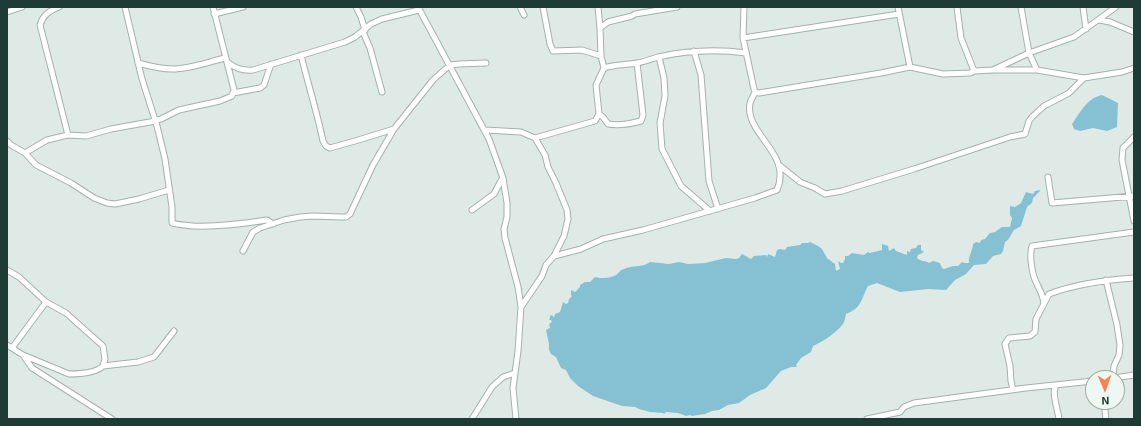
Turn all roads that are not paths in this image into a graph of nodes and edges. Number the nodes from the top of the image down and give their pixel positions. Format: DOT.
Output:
graph roads {
  1 [pos="22,7"];
  2 [pos="59,7"];
  3 [pos="125,7"];
  4 [pos="213,7"];
  5 [pos="243,7"];
  6 [pos="356,7"];
  7 [pos="520,7"];
  8 [pos="543,7"];
  9 [pos="598,7"];
  10 [pos="635,7"];
  11 [pos="677,7"];
  12 [pos="744,7"];
  13 [pos="898,7"];
  14 [pos="957,7"];
  15 [pos="1021,7"];
  16 [pos="1083,7"];
  17 [pos="1116,7"];
  18 [pos="418,9"];
  19 [pos="7,12"];
  20 [pos="214,14"];
  21 [pos="635,14"];
  22 [pos="899,14"];
  23 [pos="524,15"];
  24 [pos="1099,20"];
  25 [pos="600,28"];
  26 [pos="1086,28"];
  27 [pos="364,31"];
  28 [pos="1134,32"];
  29 [pos="743,38"];
  30 [pos="694,52"];
  31 [pos="746,53"];
  32 [pos="1029,53"];
  33 [pos="301,55"];
  34 [pos="601,56"];
  35 [pos="659,57"];
  36 [pos="226,60"];
  37 [pos="138,62"];
  38 [pos="486,63"];
  39 [pos="637,63"];
  40 [pos="271,64"];
  41 [pos="450,65"];
  42 [pos="910,67"];
  43 [pos="604,68"];
  44 [pos="1134,68"];
  45 [pos="993,70"];
  46 [pos="1037,70"];
  47 [pos="974,71"];
  48 [pos="1084,78"];
  49 [pos="382,92"];
  50 [pos="755,92"];
  51 [pos="233,94"];
  52 [pos="599,114"];
  53 [pos="155,120"];
  54 [pos="394,129"];
  55 [pos="485,130"];
  56 [pos="68,135"];
  57 [pos="1134,136"];
  58 [pos="535,138"];
  59 [pos="7,141"];
  60 [pos="25,153"];
  61 [pos="779,165"];
  62 [pos="1048,177"];
  63 [pos="503,178"];
  64 [pos="169,190"];
  65 [pos="1132,196"];
  66 [pos="718,209"];
  67 [pos="472,210"];
  68 [pos="710,211"];
  69 [pos="1134,221"];
  70 [pos="273,224"];
  71 [pos="1134,232"];
  72 [pos="243,251"];
  73 [pos="554,256"];
  74 [pos="7,270"];
  75 [pos="1134,278"];
  76 [pos="1106,280"];
  77 [pos="46,302"];
  78 [pos="1044,304"];
  79 [pos="521,307"];
  80 [pos="174,331"];
  81 [pos="7,345"];
  82 [pos="12,348"];
  83 [pos="23,355"];
  84 [pos="103,366"];
  85 [pos="1114,370"];
  86 [pos="516,373"];
  87 [pos="1085,383"];
  88 [pos="1056,386"];
  89 [pos="1013,390"];
  90 [pos="112,419"];
  91 [pos="472,419"];
  92 [pos="516,419"];
  93 [pos="867,419"];
  94 [pos="1059,419"];
  1 -- 19 [label="street"];
  2 -- 56 [label="street"];
  3 -- 37 [label="street"];
  4 -- 20 [label="street"];
  5 -- 20 [label="street"];
  6 -- 27 [label="street"];
  7 -- 23 [label="street"];
  8 -- 34 [label="street"];
  9 -- 25 [label="street"];
  10 -- 21 [label="street"];
  11 -- 21 [label="street"];
  12 -- 29 [label="street"];
  13 -- 22 [label="street"];
  14 -- 47 [label="street"];
  15 -- 32 [label="street"];
  16 -- 26 [label="street"];
  17 -- 24 [label="street"];
  18 -- 27 [label="street"];
  18 -- 41 [label="street"];
  20 -- 36 [label="street"];
  21 -- 25 [label="street"];
  22 -- 29 [label="street"];
  22 -- 42 [label="street"];
  24 -- 26 [label="street"];
  24 -- 28 [label="street"];
  25 -- 34 [label="street"];
  26 -- 32 [label="street"];
  27 -- 33 [label="street"];
  27 -- 49 [label="street"];
  29 -- 31 [label="street"];
  30 -- 31 [label="street"];
  30 -- 35 [label="street"];
  30 -- 66 [label="street"];
  31 -- 50 [label="street"];
  32 -- 45 [label="street"];
  32 -- 46 [label="street"];
  33 -- 40 [label="street"];
  33 -- 54 [label="street"];
  34 -- 43 [label="street"];
  35 -- 39 [label="street"];
  35 -- 68 [label="street"];
  36 -- 37 [label="street"];
  36 -- 40 [label="street"];
  36 -- 51 [label="street"];
  37 -- 53 [label="street"];
  38 -- 41 [label="street"];
  39 -- 43 [label="street"];
  39 -- 52 [label="street"];
  40 -- 51 [label="street"];
  41 -- 54 [label="street"];
  41 -- 55 [label="street"];
  42 -- 47 [label="street"];
  42 -- 50 [label="street"];
  43 -- 52 [label="street"];
  44 -- 48 [label="street"];
  45 -- 46 [label="street"];
  45 -- 47 [label="street"];
  46 -- 48 [label="street"];
  48 -- 61 [label="street"];
  50 -- 61 [label="street"];
  51 -- 53 [label="street"];
  52 -- 58 [label="street"];
  53 -- 56 [label="street"];
  53 -- 64 [label="street"];
  54 -- 70 [label="street"];
  55 -- 58 [label="street"];
  55 -- 63 [label="street"];
  56 -- 60 [label="street"];
  57 -- 65 [label="street"];
  58 -- 73 [label="street"];
  59 -- 60 [label="street"];
  60 -- 64 [label="street"];
  61 -- 66 [label="street"];
  62 -- 65 [label="street"];
  63 -- 67 [label="street"];
  63 -- 79 [label="street"];
  64 -- 70 [label="street"];
  65 -- 69 [label="street"];
  66 -- 68 [label="street"];
  68 -- 73 [label="street"];
  70 -- 72 [label="street"];
  71 -- 78 [label="street"];
  73 -- 79 [label="street"];
  74 -- 77 [label="street"];
  75 -- 76 [label="street"];
  76 -- 78 [label="street"];
  76 -- 85 [label="street"];
  77 -- 82 [label="street"];
  77 -- 84 [label="street"];
  78 -- 89 [label="street"];
  79 -- 86 [label="street"];
  80 -- 84 [label="street"];
  81 -- 82 [label="street"];
  82 -- 83 [label="street"];
  83 -- 84 [label="street"];
  83 -- 90 [label="street"];
  86 -- 91 [label="street"];
  86 -- 92 [label="street"];
  87 -- 88 [label="street"];
  88 -- 89 [label="street"];
  88 -- 94 [label="street"];
  89 -- 93 [label="street"];
}
